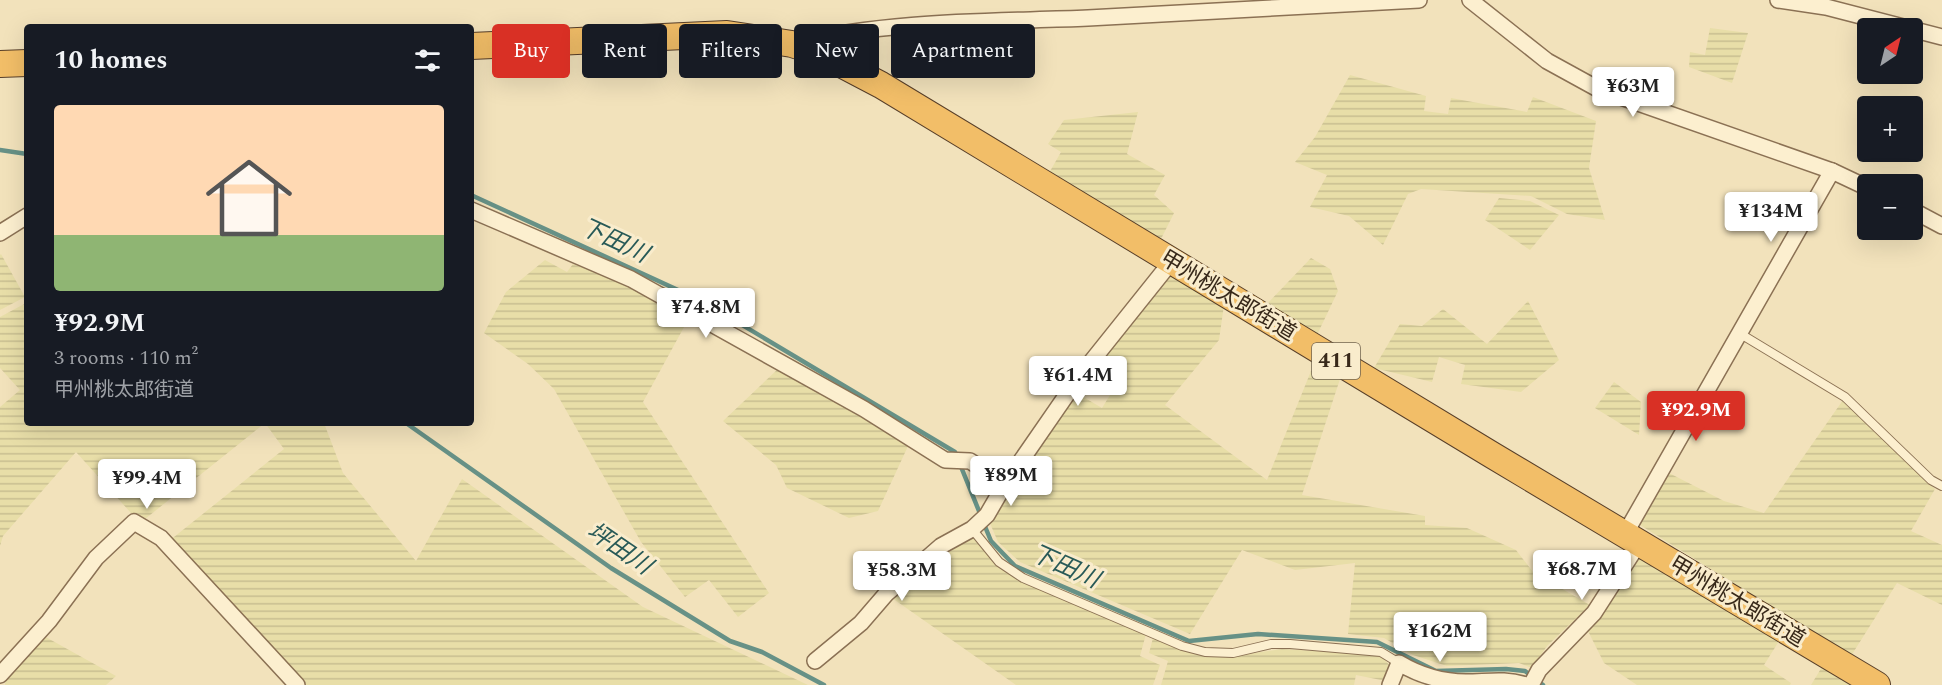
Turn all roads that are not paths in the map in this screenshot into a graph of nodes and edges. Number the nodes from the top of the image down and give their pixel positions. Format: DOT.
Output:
graph roads {
  1 [pos="1419,0"];
  2 [pos="1470,0"];
  3 [pos="1778,0"];
  4 [pos="1942,37"];
  5 [pos="792,44"];
  6 [pos="474,46"];
  7 [pos="24,63"];
  8 [pos="0,64"];
  9 [pos="1832,171"];
  10 [pos="1857,183"];
  11 [pos="474,211"];
  12 [pos="1923,216"];
  13 [pos="24,218"];
  14 [pos="1942,226"];
  15 [pos="0,233"];
  16 [pos="1171,262"];
  17 [pos="1739,333"];
  18 [pos="1005,484"];
  19 [pos="1942,486"];
  20 [pos="974,527"];
  21 [pos="1632,539"];
  22 [pos="815,661"];
  23 [pos="1399,663"];
  24 [pos="0,675"];
  25 [pos="297,685"];
  26 [pos="1390,685"];
  27 [pos="1526,685"];
  28 [pos="1532,685"];
  29 [pos="1877,685"];
  1 -- 5 [label="street"];
  2 -- 9 [label="street"];
  3 -- 4 [label="street"];
  5 -- 6 [label="highway, 411"];
  5 -- 16 [label="highway, 甲州桃太郎街道 / 411"];
  7 -- 8 [label="highway"];
  9 -- 10 [label="street"];
  9 -- 17 [label="street"];
  11 -- 18 [label="street"];
  12 -- 14 [label="street"];
  13 -- 15 [label="street"];
  16 -- 18 [label="street"];
  16 -- 21 [label="highway, 甲州桃太郎街道 / 411"];
  17 -- 19 [label="lane"];
  17 -- 21 [label="street"];
  18 -- 20 [label="street"];
  20 -- 22 [label="street"];
  20 -- 23 [label="lane"];
  21 -- 28 [label="street"];
  21 -- 29 [label="highway, 甲州桃太郎街道 / 411"];
  23 -- 26 [label="street"];
  23 -- 27 [label="street"];
  24 -- 25 [label="street"];
}
